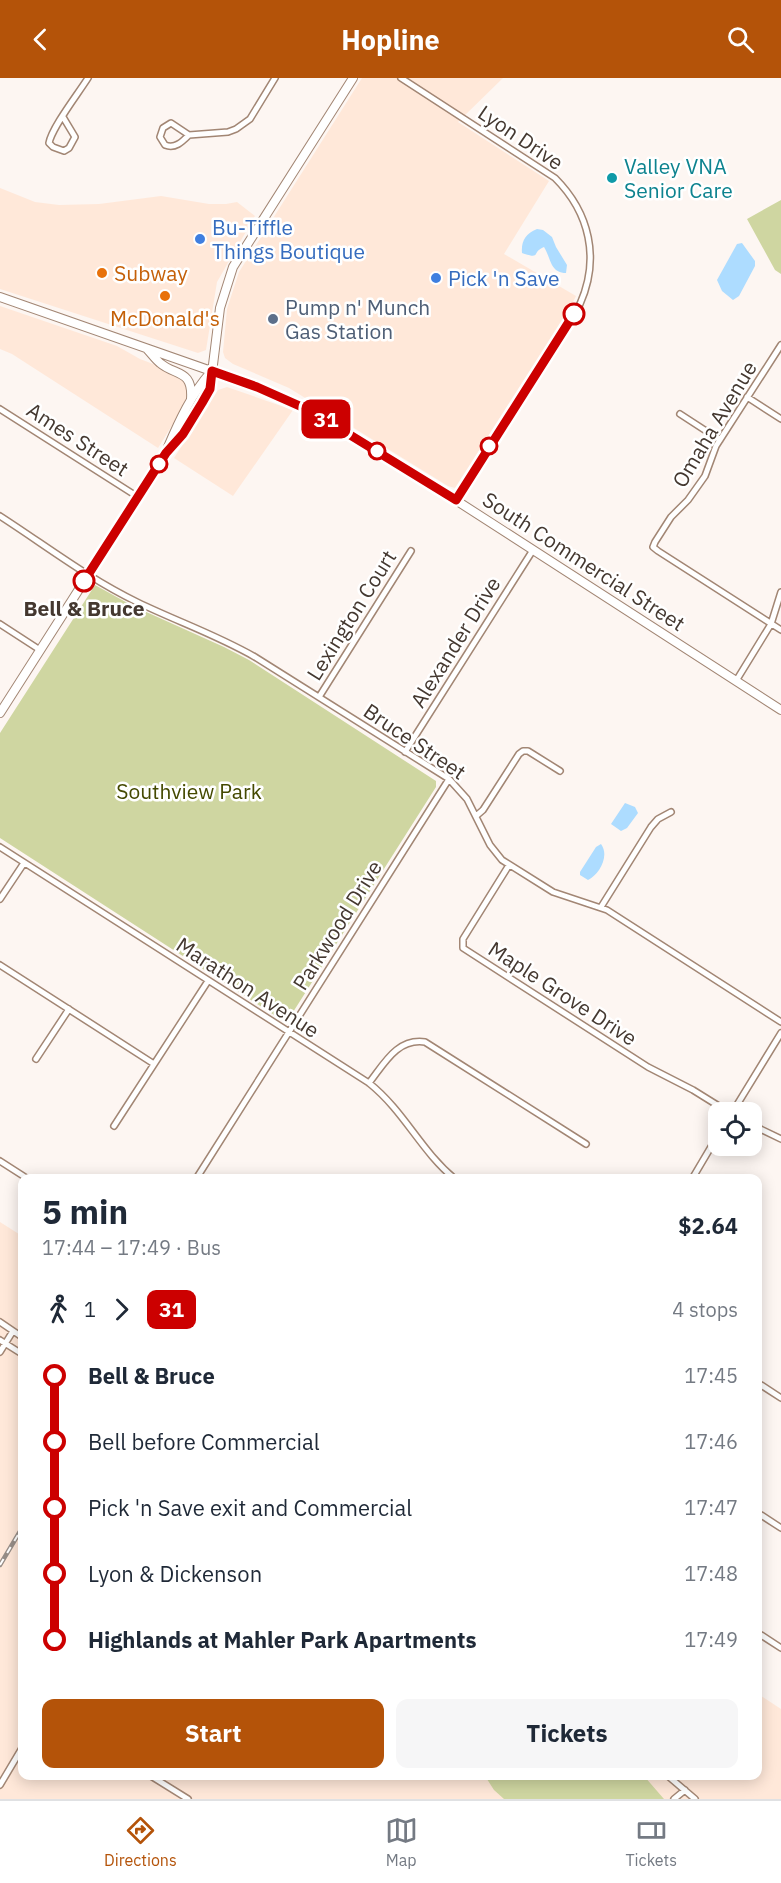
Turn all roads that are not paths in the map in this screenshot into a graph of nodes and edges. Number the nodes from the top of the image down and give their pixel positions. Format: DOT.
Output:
graph roads {
  1 [pos="88,78"];
  2 [pos="265,78"];
  3 [pos="353,78"];
  4 [pos="401,78"];
  5 [pos="274,80"];
  6 [pos="63,117"];
  7 [pos="189,135"];
  8 [pos="0,297"];
  9 [pos="781,345"];
  10 [pos="146,348"];
  11 [pos="212,371"];
  12 [pos="747,397"];
  13 [pos="191,401"];
  14 [pos="0,409"];
  15 [pos="680,414"];
  16 [pos="781,418"];
  17 [pos="720,440"];
  18 [pos="166,453"];
  19 [pos="138,497"];
  20 [pos="456,500"];
  21 [pos="0,516"];
  22 [pos="533,550"];
  23 [pos="411,552"];
  24 [pos="89,573"];
  25 [pos="781,592"];
  26 [pos="0,624"];
  27 [pos="771,624"];
  28 [pos="781,630"];
  29 [pos="40,650"];
  30 [pos="736,681"];
  31 [pos="319,697"];
  32 [pos="781,710"];
  33 [pos="0,713"];
  34 [pos="405,752"];
  35 [pos="560,771"];
  36 [pos="449,780"];
  37 [pos="671,812"];
  38 [pos="476,816"];
  39 [pos="0,848"];
  40 [pos="24,863"];
  41 [pos="509,865"];
  42 [pos="0,899"];
  43 [pos="601,907"];
  44 [pos="0,965"];
  45 [pos="208,981"];
  46 [pos="69,1009"];
  47 [pos="781,1022"];
  48 [pos="288,1032"];
  49 [pos="781,1033"];
  50 [pos="36,1059"];
  51 [pos="154,1064"];
  52 [pos="369,1083"];
  53 [pos="713,1102"];
  54 [pos="738,1102"];
  55 [pos="114,1126"];
  56 [pos="762,1130"];
  57 [pos="781,1139"];
  58 [pos="586,1144"];
  59 [pos="708,1152"];
  60 [pos="0,1161"];
  61 [pos="20,1174"];
  62 [pos="199,1174"];
  63 [pos="450,1174"];
  64 [pos="695,1174"];
  65 [pos="0,1322"];
  66 [pos="13,1331"];
  67 [pos="18,1334"];
  68 [pos="3,1342"];
  69 [pos="18,1351"];
  70 [pos="0,1352"];
  71 [pos="762,1386"];
  72 [pos="781,1398"];
  73 [pos="762,1515"];
  74 [pos="781,1527"];
  75 [pos="762,1636"];
  76 [pos="781,1648"];
  77 [pos="18,1755"];
  78 [pos="157,1780"];
  79 [pos="673,1780"];
  80 [pos="0,1785"];
  81 [pos="685,1790"];
  82 [pos="188,1799"];
  83 [pos="674,1799"];
  84 [pos="695,1799"];
  1 -- 6 [label="street"];
  2 -- 5 [label="street"];
  3 -- 11 [label="main road"];
  4 -- 20 [label="street, Lyon Drive"];
  5 -- 7 [label="street"];
  6 -- 6 [label="street"];
  7 -- 7 [label="street"];
  8 -- 10 [label="main road, South Commercial Street"];
  9 -- 12 [label="street, Omaha Avenue"];
  10 -- 11 [label="main road, South Commercial Street"];
  10 -- 13 [label="main road"];
  11 -- 13 [label="main road"];
  11 -- 18 [label="main road"];
  11 -- 20 [label="main road, South Commercial Street"];
  12 -- 16 [label="street"];
  12 -- 17 [label="street, Omaha Avenue"];
  13 -- 18 [label="main road"];
  14 -- 19 [label="street, Ames Street"];
  15 -- 17 [label="street"];
  17 -- 27 [label="street, Omaha Avenue"];
  18 -- 19 [label="main road"];
  19 -- 24 [label="main road"];
  20 -- 22 [label="main road, South Commercial Street"];
  21 -- 24 [label="street, Bruce Street"];
  22 -- 30 [label="main road, South Commercial Street"];
  22 -- 34 [label="street, Alexander Drive"];
  23 -- 31 [label="street, Lexington Court"];
  24 -- 29 [label="main road"];
  24 -- 31 [label="street, Bruce Street"];
  25 -- 27 [label="street"];
  26 -- 29 [label="street"];
  27 -- 28 [label="street"];
  27 -- 30 [label="street"];
  29 -- 33 [label="main road"];
  30 -- 32 [label="main road, South Commercial Street"];
  31 -- 34 [label="street, Bruce Street"];
  34 -- 36 [label="street, Bruce Street"];
  35 -- 38 [label="street"];
  36 -- 38 [label="street, Bruce Street"];
  36 -- 48 [label="street, Parkwood Drive"];
  37 -- 43 [label="street"];
  38 -- 41 [label="street, Bruce Street"];
  39 -- 40 [label="street, Marathon Avenue"];
  40 -- 42 [label="street"];
  40 -- 45 [label="street, Marathon Avenue"];
  41 -- 43 [label="street, Bruce Street"];
  41 -- 53 [label="street, Maple Grove Drive"];
  43 -- 47 [label="street, Bruce Street"];
  44 -- 46 [label="street"];
  45 -- 48 [label="street, Marathon Avenue"];
  45 -- 51 [label="street"];
  46 -- 50 [label="street"];
  46 -- 51 [label="street"];
  48 -- 52 [label="street, Marathon Avenue"];
  48 -- 62 [label="street, Parkwood Drive"];
  49 -- 54 [label="street"];
  51 -- 55 [label="street"];
  52 -- 58 [label="street"];
  52 -- 63 [label="street, Marathon Avenue"];
  56 -- 57 [label="street"];
  59 -- 64 [label="street"];
  60 -- 61 [label="street"];
  65 -- 66 [label="street"];
  66 -- 67 [label="street"];
  66 -- 68 [label="street"];
  68 -- 69 [label="street"];
  68 -- 70 [label="street"];
  71 -- 72 [label="street"];
  73 -- 74 [label="street"];
  75 -- 76 [label="street"];
  77 -- 80 [label="street"];
  78 -- 82 [label="street"];
  79 -- 81 [label="street"];
  81 -- 83 [label="street"];
  81 -- 84 [label="street"];
}
